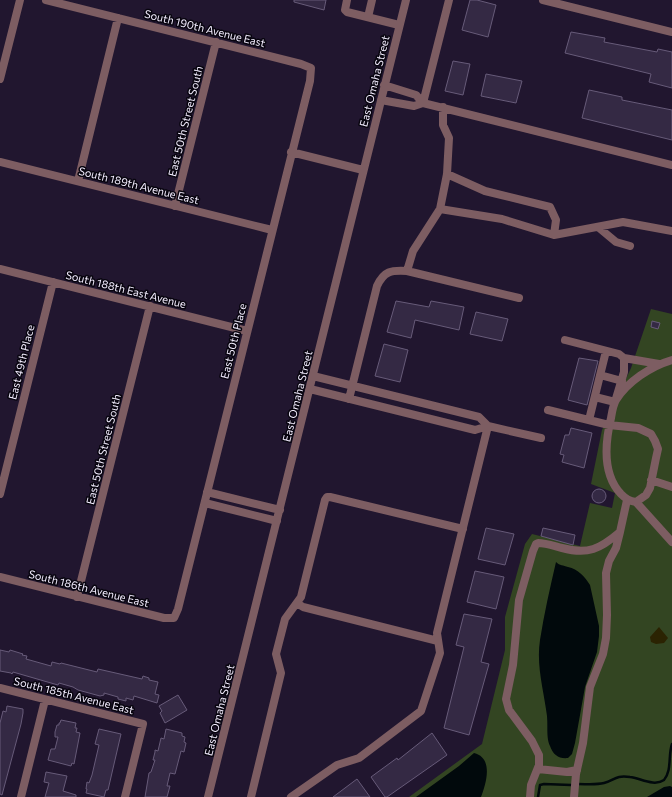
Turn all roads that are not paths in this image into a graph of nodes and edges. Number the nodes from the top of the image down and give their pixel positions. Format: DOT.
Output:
graph roads {
  1 [pos="20,0"];
  2 [pos="46,0"];
  3 [pos="347,0"];
  4 [pos="372,0"];
  5 [pos="406,0"];
  6 [pos="450,0"];
  7 [pos="543,0"];
  8 [pos="368,17"];
  9 [pos="118,18"];
  10 [pos="400,25"];
  11 [pos="672,32"];
  12 [pos="216,42"];
  13 [pos="311,68"];
  14 [pos="0,79"];
  15 [pos="384,85"];
  16 [pos="400,90"];
  17 [pos="381,100"];
  18 [pos="397,103"];
  19 [pos="423,103"];
  20 [pos="443,107"];
  21 [pos="291,152"];
  22 [pos="0,162"];
  23 [pos="672,165"];
  24 [pos="363,170"];
  25 [pos="447,174"];
  26 [pos="78,181"];
  27 [pos="175,206"];
  28 [pos="440,209"];
  29 [pos="598,227"];
  30 [pos="272,230"];
  31 [pos="672,231"];
  32 [pos="554,235"];
  33 [pos="630,246"];
  34 [pos="0,269"];
  35 [pos="407,271"];
  36 [pos="53,282"];
  37 [pos="519,298"];
  38 [pos="150,306"];
  39 [pos="247,331"];
  40 [pos="565,340"];
  41 [pos="606,351"];
  42 [pos="624,358"];
  43 [pos="672,360"];
  44 [pos="659,364"];
  45 [pos="600,375"];
  46 [pos="313,376"];
  47 [pos="622,381"];
  48 [pos="352,387"];
  49 [pos="310,389"];
  50 [pos="595,397"];
  51 [pos="350,399"];
  52 [pos="615,402"];
  53 [pos="548,410"];
  54 [pos="589,420"];
  55 [pos="609,425"];
  56 [pos="488,426"];
  57 [pos="541,438"];
  58 [pos="651,480"];
  59 [pos="672,487"];
  60 [pos="207,492"];
  61 [pos="0,494"];
  62 [pos="627,500"];
  63 [pos="636,502"];
  64 [pos="205,503"];
  65 [pos="280,510"];
  66 [pos="278,521"];
  67 [pos="463,529"];
  68 [pos="620,532"];
  69 [pos="672,542"];
  70 [pos="0,577"];
  71 [pos="78,597"];
  72 [pos="297,603"];
  73 [pos="174,618"];
  74 [pos="438,641"];
  75 [pos="0,688"];
  76 [pos="45,700"];
  77 [pos="538,769"];
  78 [pos="576,770"];
  79 [pos="21,797"];
  80 [pos="125,797"];
  81 [pos="208,797"];
  82 [pos="251,797"];
  83 [pos="291,797"];
  84 [pos="530,797"];
  85 [pos="574,797"];
  1 -- 14 [label="street"];
  2 -- 9 [label="street, South 190th Avenue East"];
  3 -- 8 [label="street"];
  4 -- 8 [label="street"];
  5 -- 10 [label="street, East Omaha Street"];
  6 -- 19 [label="street"];
  7 -- 11 [label="street"];
  8 -- 10 [label="street"];
  9 -- 12 [label="street, South 190th Avenue East"];
  9 -- 26 [label="street"];
  10 -- 15 [label="street, East Omaha Street"];
  12 -- 13 [label="street, South 190th Avenue East"];
  12 -- 27 [label="street, East 50th Street South"];
  13 -- 21 [label="street, East 50th Place"];
  15 -- 16 [label="street"];
  15 -- 17 [label="street, East Omaha Street"];
  16 -- 18 [label="street"];
  16 -- 19 [label="street"];
  17 -- 18 [label="street"];
  17 -- 24 [label="street, East Omaha Street"];
  18 -- 19 [label="street"];
  19 -- 20 [label="street"];
  20 -- 23 [label="street"];
  20 -- 25 [label="street"];
  21 -- 24 [label="street"];
  21 -- 30 [label="street, East 50th Place"];
  22 -- 26 [label="street, South 189th Avenue East"];
  24 -- 46 [label="street, East Omaha Street"];
  25 -- 28 [label="street"];
  25 -- 32 [label="street"];
  26 -- 27 [label="street, South 189th Avenue East"];
  27 -- 30 [label="street, South 189th Avenue East"];
  28 -- 32 [label="street"];
  28 -- 35 [label="street"];
  29 -- 31 [label="street"];
  29 -- 32 [label="street"];
  29 -- 33 [label="street"];
  30 -- 39 [label="street, East 50th Place"];
  34 -- 36 [label="street, South 188th East Avenue"];
  35 -- 37 [label="street"];
  35 -- 48 [label="street"];
  36 -- 38 [label="street, South 188th East Avenue"];
  36 -- 61 [label="street, East 49th Place"];
  38 -- 39 [label="street, South 188th East Avenue"];
  38 -- 71 [label="street, East 50th Street South"];
  39 -- 60 [label="street, East 50th Place"];
  40 -- 41 [label="street"];
  41 -- 42 [label="street"];
  41 -- 45 [label="street"];
  42 -- 44 [label="street"];
  42 -- 47 [label="street"];
  43 -- 44 [label="street"];
  44 -- 52 [label="street"];
  45 -- 47 [label="street"];
  45 -- 50 [label="street"];
  46 -- 48 [label="street"];
  46 -- 49 [label="street, East Omaha Street"];
  47 -- 52 [label="street"];
  48 -- 51 [label="street"];
  48 -- 56 [label="street"];
  49 -- 51 [label="street"];
  49 -- 65 [label="street, East Omaha Street"];
  50 -- 52 [label="street"];
  50 -- 54 [label="street"];
  51 -- 56 [label="street"];
  52 -- 55 [label="street"];
  53 -- 54 [label="street"];
  54 -- 55 [label="street"];
  55 -- 58 [label="street"];
  55 -- 62 [label="street"];
  56 -- 57 [label="street"];
  56 -- 67 [label="street"];
  58 -- 59 [label="street"];
  58 -- 63 [label="street"];
  60 -- 64 [label="street, East 50th Place"];
  60 -- 65 [label="street"];
  62 -- 63 [label="street"];
  62 -- 68 [label="street"];
  63 -- 69 [label="street"];
  64 -- 66 [label="street"];
  64 -- 73 [label="street, East 50th Place"];
  65 -- 66 [label="street, East Omaha Street"];
  66 -- 81 [label="street, East Omaha Street"];
  67 -- 72 [label="street"];
  67 -- 74 [label="street"];
  68 -- 77 [label="street"];
  68 -- 78 [label="street"];
  70 -- 71 [label="street, South 186th Avenue East"];
  71 -- 73 [label="street, South 186th Avenue East"];
  72 -- 74 [label="street"];
  72 -- 82 [label="street"];
  74 -- 83 [label="street"];
  75 -- 76 [label="street, South 185th Avenue East"];
  76 -- 79 [label="street"];
  76 -- 80 [label="street, South 185th Avenue East"];
  77 -- 78 [label="street"];
  77 -- 84 [label="street"];
  78 -- 85 [label="street"];
}
